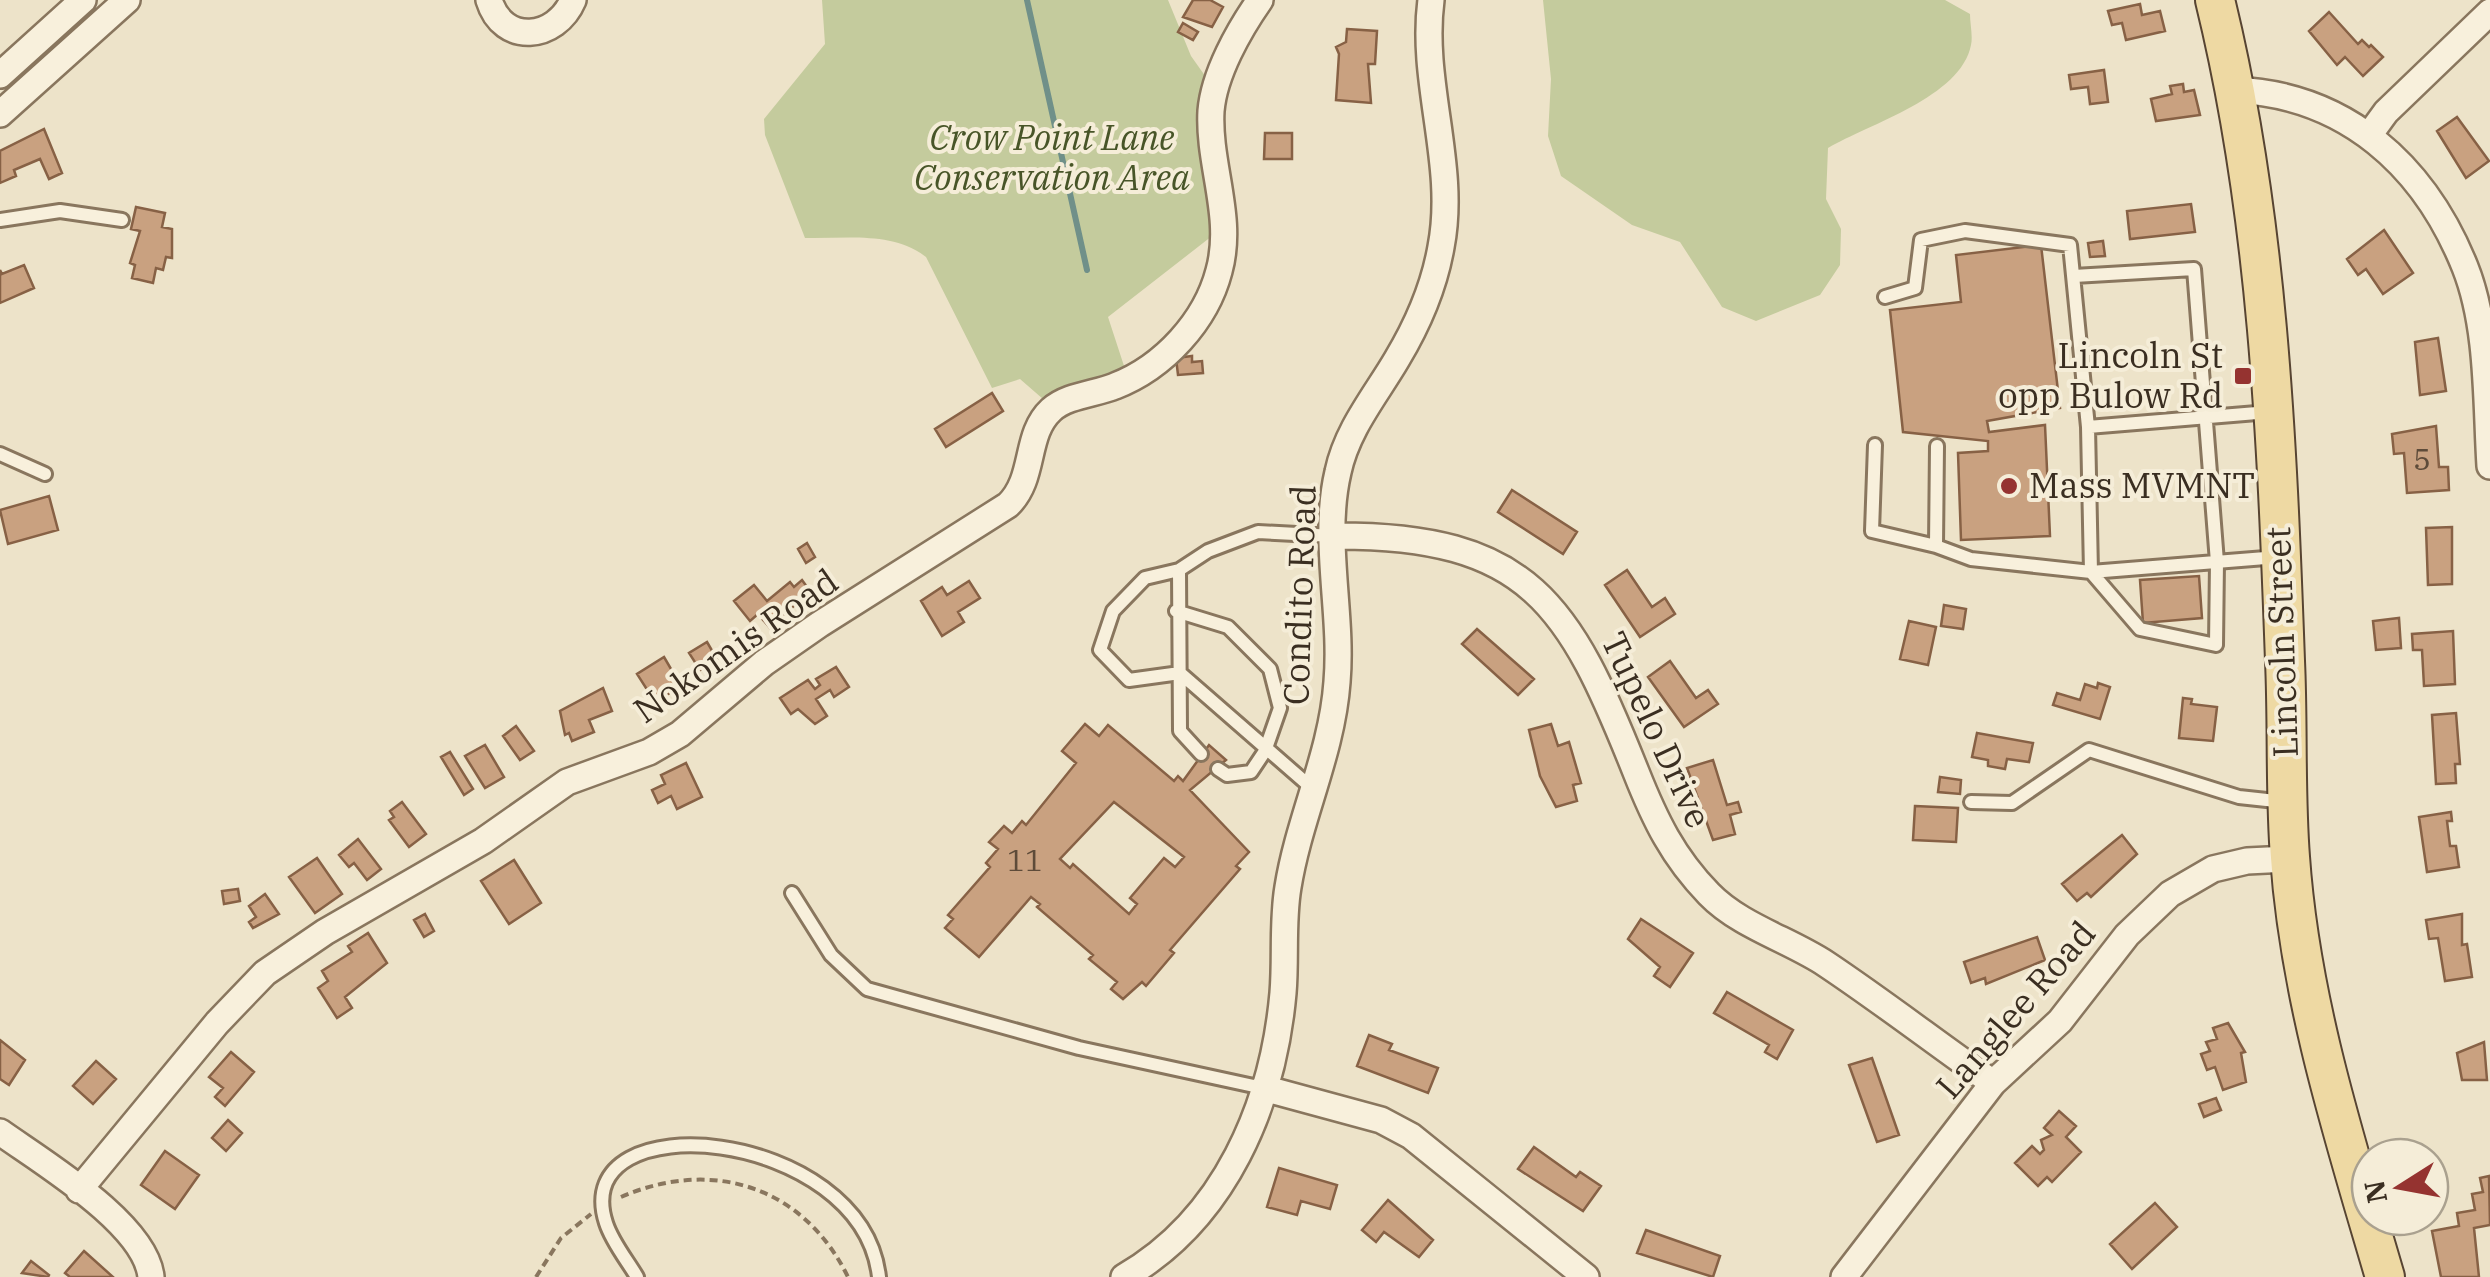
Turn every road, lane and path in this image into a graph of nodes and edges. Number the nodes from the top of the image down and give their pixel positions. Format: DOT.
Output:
graph roads {
  1 [pos="82,0"];
  2 [pos="127,0"];
  3 [pos="489,0"];
  4 [pos="572,0"];
  5 [pos="1260,0"];
  6 [pos="1432,0"];
  7 [pos="2215,0"];
  8 [pos="2490,12"];
  9 [pos="0,75"];
  10 [pos="2235,90"];
  11 [pos="0,114"];
  12 [pos="2370,134"];
  13 [pos="0,220"];
  14 [pos="122,220"];
  15 [pos="2074,276"];
  16 [pos="1885,298"];
  17 [pos="2272,412"];
  18 [pos="2208,417"];
  19 [pos="2088,427"];
  20 [pos="1875,445"];
  21 [pos="1937,446"];
  22 [pos="0,454"];
  23 [pos="2490,466"];
  24 [pos="45,474"];
  25 [pos="1334,536"];
  26 [pos="1936,546"];
  27 [pos="2280,557"];
  28 [pos="2217,562"];
  29 [pos="1179,570"];
  30 [pos="2090,572"];
  31 [pos="1176,611"];
  32 [pos="1180,673"];
  33 [pos="1265,751"];
  34 [pos="1201,754"];
  35 [pos="1218,768"];
  36 [pos="1313,789"];
  37 [pos="1971,802"];
  38 [pos="2288,802"];
  39 [pos="2290,859"];
  40 [pos="792,893"];
  41 [pos="1993,1083"];
  42 [pos="1263,1088"];
  43 [pos="0,1132"];
  44 [pos="79,1190"];
  45 [pos="605,1204"];
  46 [pos="151,1277"];
  47 [pos="536,1277"];
  48 [pos="636,1277"];
  49 [pos="848,1277"];
  50 [pos="879,1277"];
  51 [pos="1124,1277"];
  52 [pos="1586,1277"];
  53 [pos="1844,1277"];
  54 [pos="2385,1277"];
  1 -- 9 [label="street"];
  2 -- 11 [label="street"];
  3 -- 4 [label="street"];
  5 -- 44 [label="street, Nokomis Road"];
  6 -- 25 [label="street, Condito Road"];
  7 -- 10 [label="main road, Lincoln Street"];
  8 -- 12 [label="street"];
  10 -- 12 [label="street"];
  10 -- 17 [label="main road, Lincoln Street"];
  12 -- 23 [label="street"];
  13 -- 14 [label="lane"];
  15 -- 16 [label="lane"];
  15 -- 18 [label="lane"];
  15 -- 19 [label="lane"];
  17 -- 18 [label="lane"];
  17 -- 27 [label="main road, Lincoln Street"];
  18 -- 19 [label="lane"];
  18 -- 28 [label="lane"];
  19 -- 30 [label="lane"];
  20 -- 26 [label="lane"];
  21 -- 26 [label="lane"];
  22 -- 24 [label="lane"];
  25 -- 29 [label="lane"];
  25 -- 36 [label="street, Condito Road"];
  25 -- 41 [label="street, Tupelo Drive"];
  26 -- 30 [label="lane"];
  27 -- 28 [label="lane"];
  27 -- 38 [label="main road, Lincoln Street"];
  28 -- 30 [label="lane"];
  28 -- 30 [label="lane"];
  29 -- 31 [label="lane"];
  29 -- 32 [label="lane"];
  31 -- 32 [label="lane"];
  31 -- 33 [label="lane"];
  32 -- 33 [label="lane"];
  32 -- 34 [label="lane"];
  33 -- 35 [label="lane"];
  33 -- 36 [label="lane"];
  36 -- 42 [label="street, Condito Road"];
  37 -- 38 [label="lane"];
  38 -- 39 [label="main road, Lincoln Street"];
  39 -- 41 [label="street, Langlee Road"];
  39 -- 54 [label="main road, Lincoln Street"];
  40 -- 42 [label="lane"];
  41 -- 53 [label="street, Langlee Road"];
  42 -- 51 [label="street, Condito Road"];
  42 -- 52 [label="street"];
  43 -- 44 [label="street"];
  44 -- 46 [label="street"];
  45 -- 47 [label="path"];
  45 -- 48 [label="lane"];
  45 -- 49 [label="path"];
  45 -- 50 [label="lane"];
}
